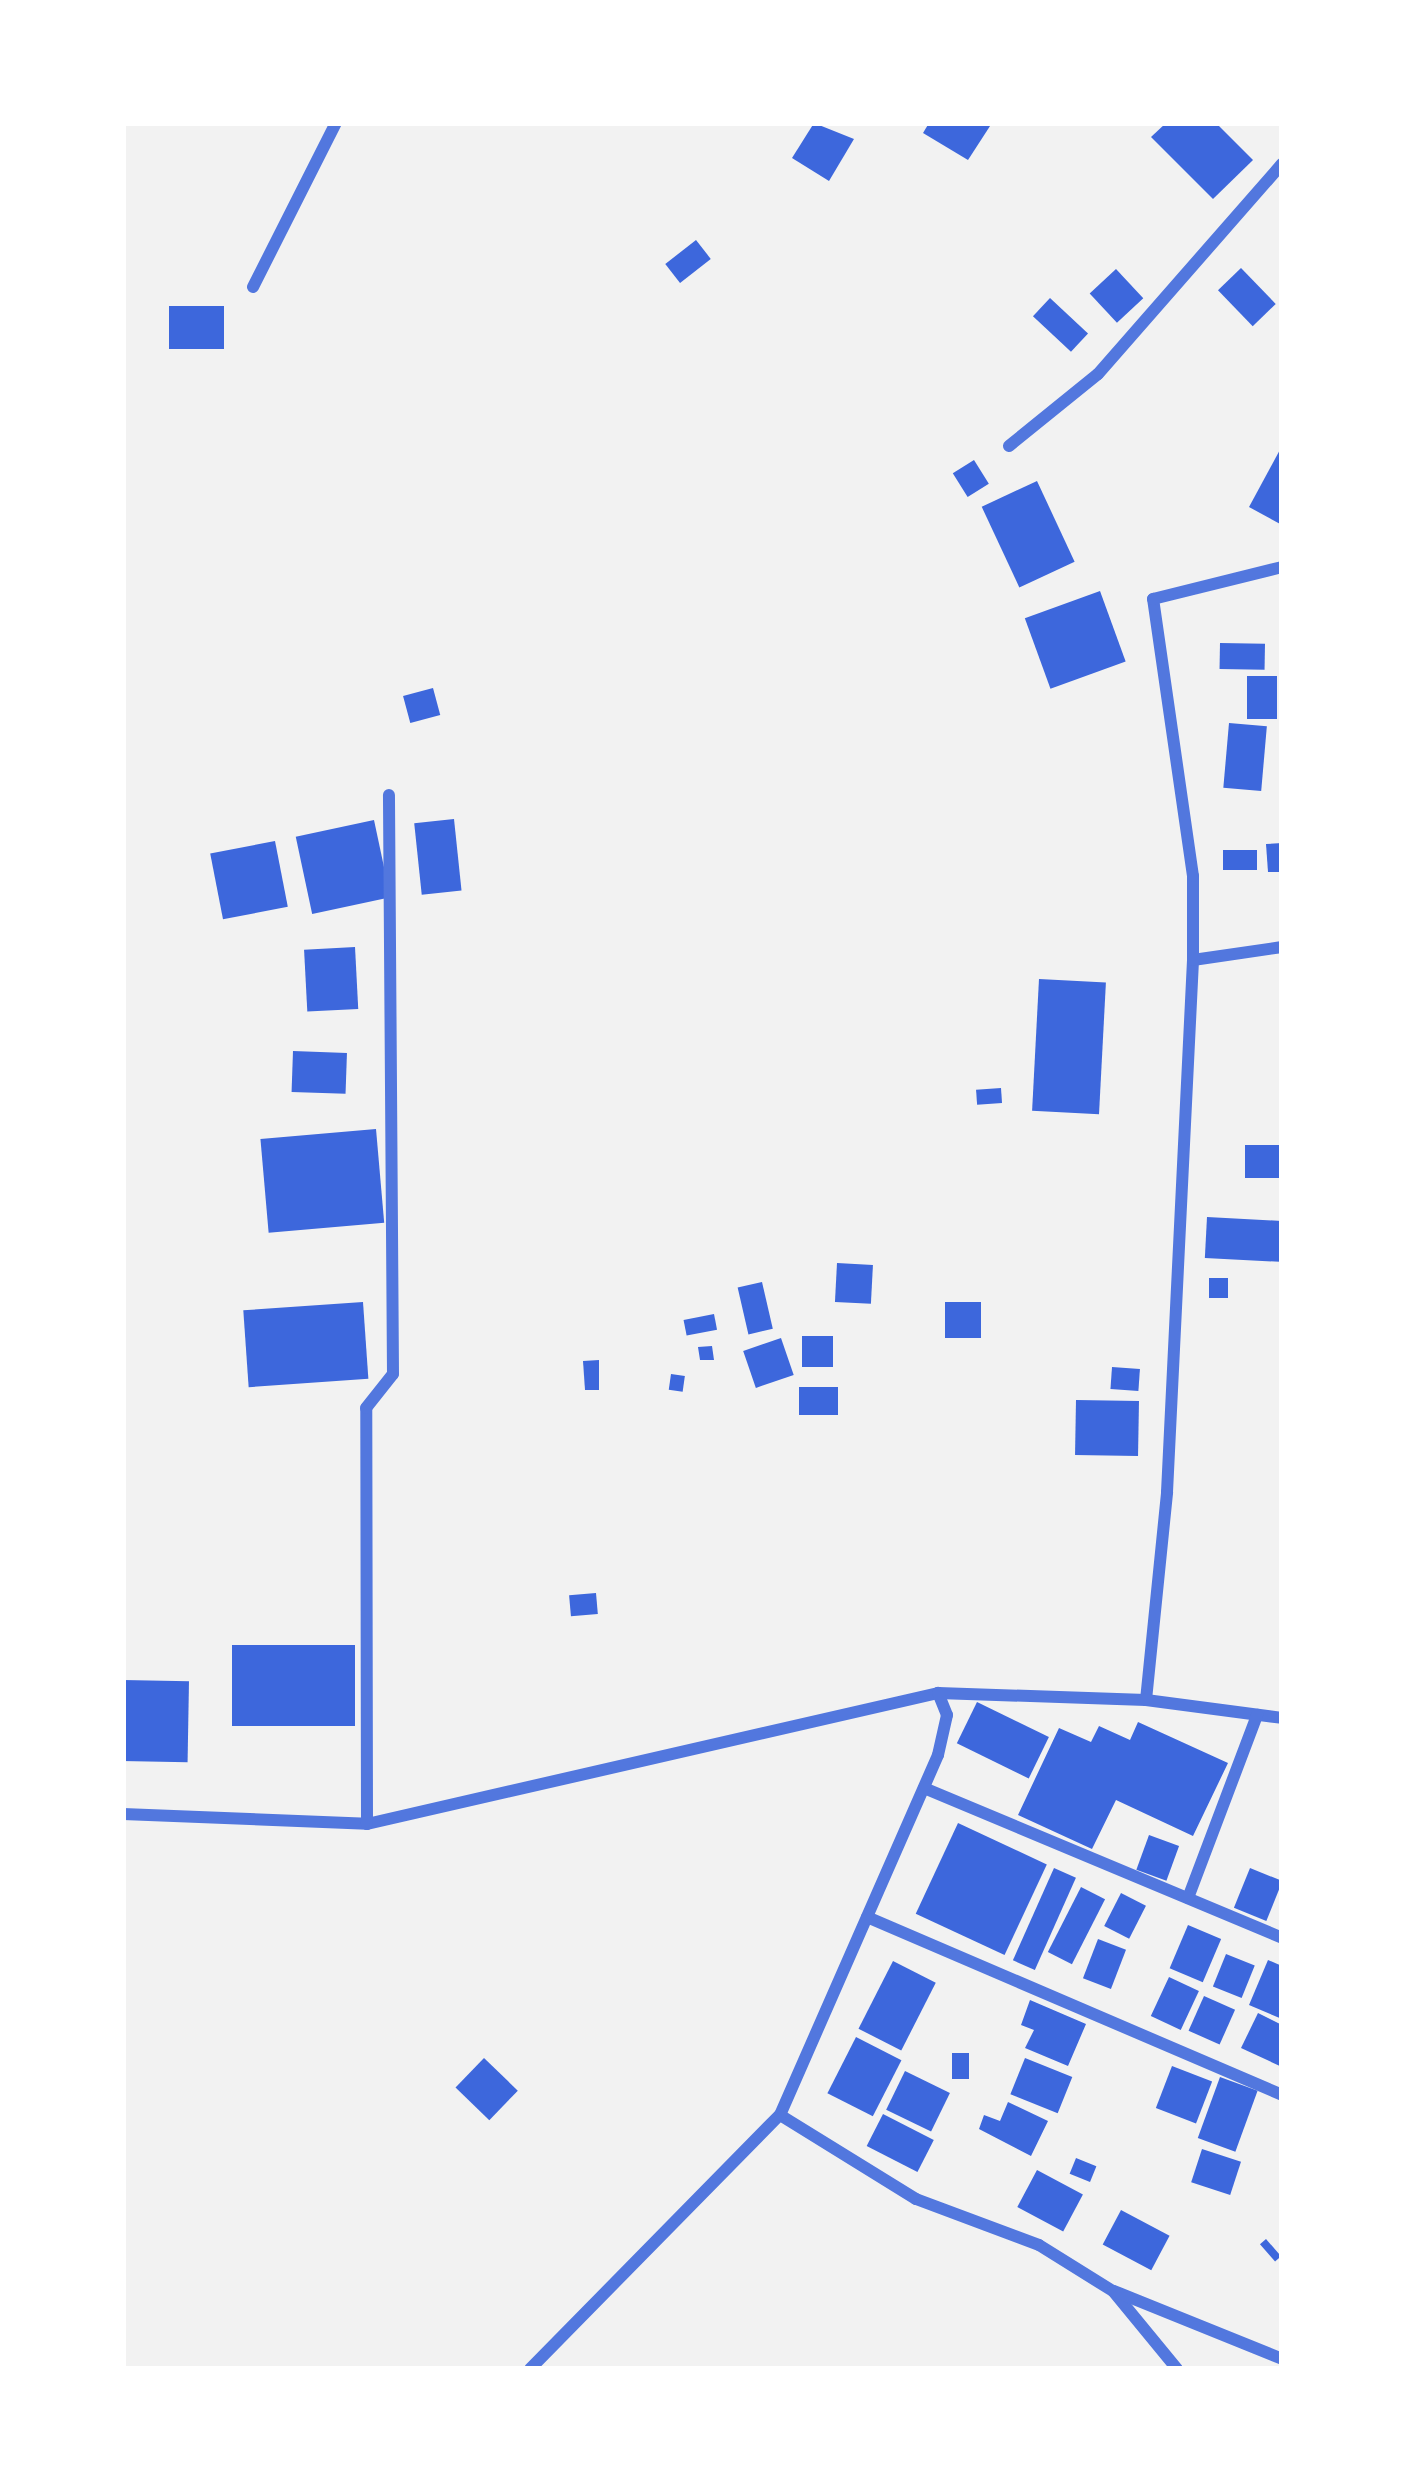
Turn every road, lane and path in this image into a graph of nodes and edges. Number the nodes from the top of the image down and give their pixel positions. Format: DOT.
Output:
graph roads {
  1 [pos="336,123"];
  2 [pos="1282,164"];
  3 [pos="254,287"];
  4 [pos="1009,446"];
  5 [pos="1282,567"];
  6 [pos="389,795"];
  7 [pos="1282,947"];
  8 [pos="1193,960"];
  9 [pos="938,1693"];
  10 [pos="1146,1700"];
  11 [pos="1257,1715"];
  12 [pos="1282,1718"];
  13 [pos="924,1788"];
  14 [pos="123,1814"];
  15 [pos="367,1824"];
  16 [pos="1188,1898"];
  17 [pos="866,1917"];
  18 [pos="1282,1938"];
  19 [pos="1282,2095"];
  20 [pos="780,2115"];
  21 [pos="1113,2291"];
  22 [pos="1282,2359"];
  23 [pos="530,2369"];
  24 [pos="1177,2369"];
  1 -- 3 [label="street"];
  2 -- 4 [label="street"];
  5 -- 8 [label="street"];
  6 -- 15 [label="street"];
  7 -- 8 [label="street"];
  8 -- 10 [label="street"];
  9 -- 10 [label="street"];
  9 -- 13 [label="street"];
  9 -- 15 [label="street"];
  10 -- 11 [label="street"];
  11 -- 12 [label="street"];
  11 -- 16 [label="street"];
  13 -- 16 [label="street"];
  13 -- 17 [label="street"];
  14 -- 15 [label="street"];
  16 -- 18 [label="street"];
  17 -- 19 [label="street"];
  17 -- 20 [label="street"];
  20 -- 21 [label="street"];
  20 -- 23 [label="street"];
  21 -- 22 [label="street"];
  21 -- 24 [label="street"];
}
